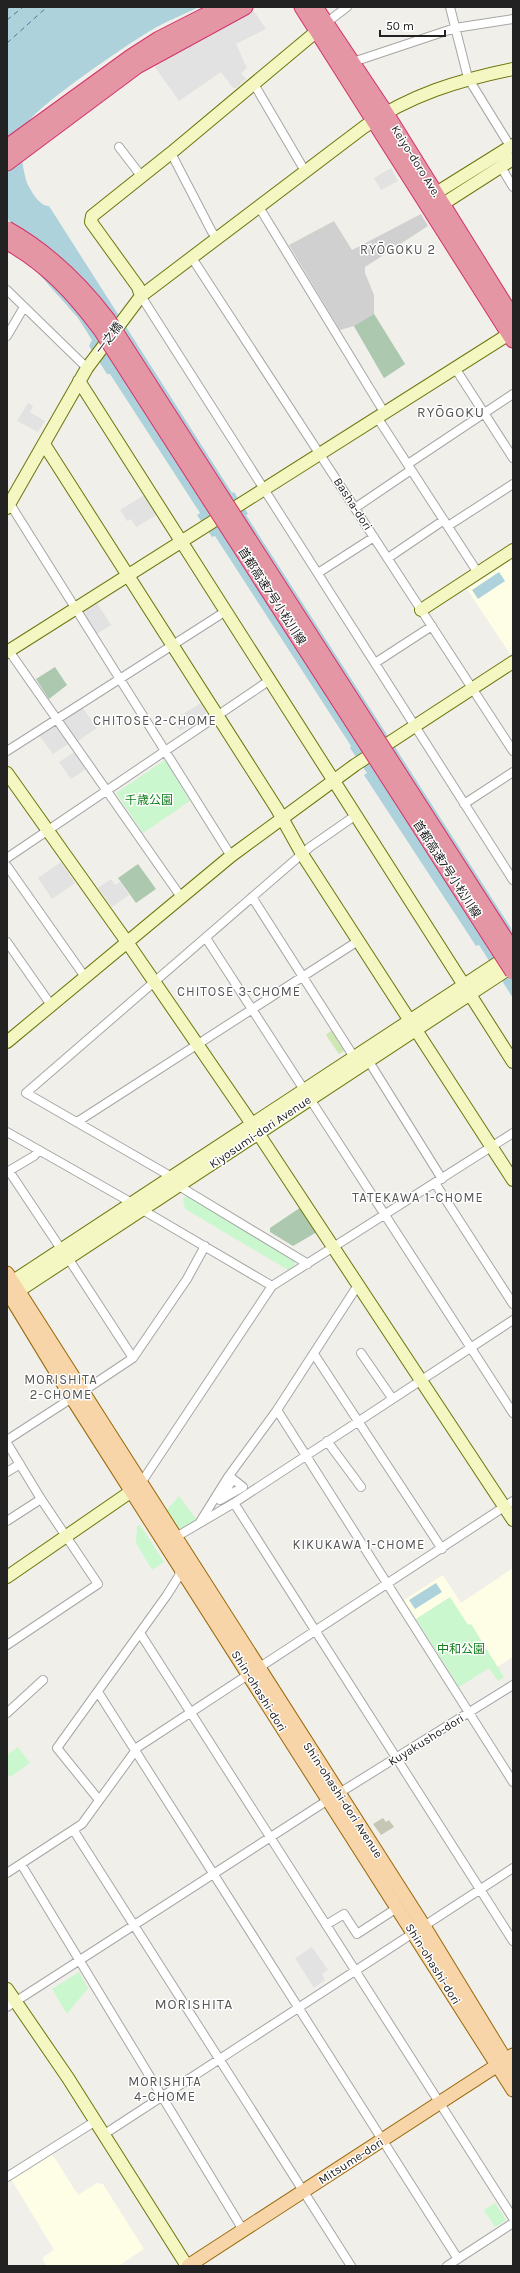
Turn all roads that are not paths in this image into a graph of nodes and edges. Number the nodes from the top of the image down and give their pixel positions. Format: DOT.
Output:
graph roads {
  1 [pos="222,7"];
  2 [pos="245,7"];
  3 [pos="302,7"];
  4 [pos="315,7"];
  5 [pos="347,7"];
  6 [pos="450,7"];
  7 [pos="513,19"];
  8 [pos="321,27"];
  9 [pos="455,28"];
  10 [pos="353,62"];
  11 [pos="513,69"];
  12 [pos="468,78"];
  13 [pos="254,84"];
  14 [pos="380,116"];
  15 [pos="512,146"];
  16 [pos="7,147"];
  17 [pos="119,147"];
  18 [pos="171,154"];
  19 [pos="513,160"];
  20 [pos="7,163"];
  21 [pos="501,167"];
  22 [pos="305,171"];
  23 [pos="142,177"];
  24 [pos="513,187"];
  25 [pos="434,202"];
  26 [pos="259,206"];
  27 [pos="7,229"];
  28 [pos="218,238"];
  29 [pos="7,242"];
  30 [pos="192,258"];
  31 [pos="7,290"];
  32 [pos="141,296"];
  33 [pos="24,307"];
  34 [pos="513,318"];
  35 [pos="7,336"];
  36 [pos="511,337"];
  37 [pos="87,368"];
  38 [pos="455,368"];
  39 [pos="79,380"];
  40 [pos="513,394"];
  41 [pos="484,413"];
  42 [pos="381,415"];
  43 [pos="44,444"];
  44 [pos="320,454"];
  45 [pos="513,458"];
  46 [pos="410,467"];
  47 [pos="513,484"];
  48 [pos="264,489"];
  49 [pos="8,506"];
  50 [pos="355,508"];
  51 [pos="446,523"];
  52 [pos="374,536"];
  53 [pos="181,541"];
  54 [pos="513,550"];
  55 [pos="388,558"];
  56 [pos="478,572"];
  57 [pos="318,573"];
  58 [pos="128,574"];
  59 [pos="75,609"];
  60 [pos="421,610"];
  61 [pos="226,611"];
  62 [pos="432,626"];
  63 [pos="173,645"];
  64 [pos="8,650"];
  65 [pos="513,662"];
  66 [pos="375,663"];
  67 [pos="120,679"];
  68 [pos="270,680"];
  69 [pos="473,689"];
  70 [pos="217,715"];
  71 [pos="56,719"];
  72 [pos="415,726"];
  73 [pos="164,750"];
  74 [pos="7,751"];
  75 [pos="513,751"];
  76 [pos="513,772"];
  77 [pos="7,773"];
  78 [pos="334,781"];
  79 [pos="106,790"];
  80 [pos="464,804"];
  81 [pos="356,815"];
  82 [pos="283,818"];
  83 [pos="47,830"];
  84 [pos="302,854"];
  85 [pos="231,856"];
  86 [pos="7,858"];
  87 [pos="7,866"];
  88 [pos="513,880"];
  89 [pos="181,897"];
  90 [pos="252,897"];
  91 [pos="206,938"];
  92 [pos="358,940"];
  93 [pos="7,942"];
  94 [pos="127,942"];
  95 [pos="513,952"];
  96 [pos="513,966"];
  97 [pos="513,972"];
  98 [pos="85,977"];
  99 [pos="303,977"];
  100 [pos="155,983"];
  101 [pos="467,989"];
  102 [pos="51,1005"];
  103 [pos="251,1010"];
  104 [pos="412,1025"];
  105 [pos="7,1042"];
  106 [pos="197,1044"];
  107 [pos="354,1057"];
  108 [pos="368,1060"];
  109 [pos="513,1062"];
  110 [pos="306,1095"];
  111 [pos="78,1122"];
  112 [pos="255,1129"];
  113 [pos="7,1132"];
  114 [pos="513,1133"];
  115 [pos="492,1147"];
  116 [pos="38,1150"];
  117 [pos="8,1171"];
  118 [pos="513,1180"];
  119 [pos="176,1181"];
  120 [pos="439,1181"];
  121 [pos="136,1206"];
  122 [pos="384,1215"];
  123 [pos="205,1246"];
  124 [pos="334,1248"];
  125 [pos="64,1254"];
  126 [pos="308,1264"];
  127 [pos="358,1285"];
  128 [pos="272,1286"];
  129 [pos="10,1288"];
  130 [pos="513,1304"];
  131 [pos="513,1320"];
  132 [pos="471,1348"];
  133 [pos="361,1353"];
  134 [pos="314,1354"];
  135 [pos="133,1358"];
  136 [pos="420,1379"];
  137 [pos="77,1395"];
  138 [pos="392,1398"];
  139 [pos="277,1410"];
  140 [pos="513,1413"];
  141 [pos="358,1421"];
  142 [pos="327,1441"];
  143 [pos="7,1442"];
  144 [pos="305,1455"];
  145 [pos="20,1464"];
  146 [pos="7,1472"];
  147 [pos="137,1487"];
  148 [pos="360,1487"];
  149 [pos="41,1499"];
  150 [pos="234,1503"];
  151 [pos="509,1504"];
  152 [pos="513,1520"];
  153 [pos="7,1521"];
  154 [pos="200,1522"];
  155 [pos="66,1537"];
  156 [pos="176,1537"];
  157 [pos="442,1548"];
  158 [pos="180,1568"];
  159 [pos="7,1577"];
  160 [pos="388,1584"];
  161 [pos="316,1630"];
  162 [pos="140,1633"];
  163 [pos="7,1645"];
  164 [pos="253,1671"];
  165 [pos="43,1680"];
  166 [pos="513,1685"];
  167 [pos="98,1692"];
  168 [pos="190,1712"];
  169 [pos="7,1713"];
  170 [pos="469,1713"];
  171 [pos="135,1750"];
  172 [pos="396,1758"];
  173 [pos="513,1782"];
  174 [pos="334,1797"];
  175 [pos="99,1800"];
  176 [pos="74,1831"];
  177 [pos="270,1838"];
  178 [pos="21,1864"];
  179 [pos="513,1868"];
  180 [pos="7,1873"];
  181 [pos="214,1874"];
  182 [pos="481,1889"];
  183 [pos="397,1908"];
  184 [pos="326,1925"];
  185 [pos="133,1927"];
  186 [pos="418,1930"];
  187 [pos="513,1941"];
  188 [pos="80,1960"];
  189 [pos="355,1971"];
  190 [pos="7,1989"];
  191 [pos="11,2005"];
  192 [pos="299,2007"];
  193 [pos="218,2059"];
  194 [pos="505,2060"];
  195 [pos="513,2072"];
  196 [pos="513,2090"];
  197 [pos="162,2097"];
  198 [pos="439,2103"];
  199 [pos="94,2122"];
  200 [pos="103,2135"];
  201 [pos="383,2140"];
  202 [pos="7,2178"];
  203 [pos="303,2191"];
  204 [pos="513,2218"];
  205 [pos="513,2223"];
  206 [pos="243,2230"];
  207 [pos="458,2259"];
  208 [pos="188,2266"];
  209 [pos="351,2266"];
  210 [pos="447,2266"];
  1 -- 16 [label="highway"];
  2 -- 20 [label="highway"];
  3 -- 8 [label="highway, Keiyo-doro Ave."];
  4 -- 8 [label="highway, Keiyo-doro Ave."];
  5 -- 8 [label="street"];
  6 -- 9 [label="street"];
  7 -- 9 [label="street"];
  8 -- 10 [label="highway, Keiyo-doro Ave."];
  8 -- 13 [label="street"];
  8 -- 14 [label="highway, Keiyo-doro Ave."];
  9 -- 10 [label="street"];
  9 -- 12 [label="street"];
  10 -- 14 [label="highway, Keiyo-doro Ave."];
  11 -- 12 [label="street, 一之橋"];
  12 -- 14 [label="street, 一之橋"];
  12 -- 15 [label="street"];
  13 -- 18 [label="street"];
  13 -- 22 [label="street"];
  14 -- 22 [label="street, 一之橋"];
  14 -- 25 [label="highway, Keiyo-doro Ave."];
  15 -- 25 [label="street"];
  17 -- 23 [label="street"];
  18 -- 23 [label="street"];
  18 -- 28 [label="street"];
  19 -- 21 [label="street"];
  21 -- 24 [label="street"];
  21 -- 25 [label="street"];
  22 -- 26 [label="street, 一之橋"];
  23 -- 32 [label="street"];
  25 -- 34 [label="highway, Keiyo-doro Ave."];
  25 -- 36 [label="highway, Keiyo-doro Ave."];
  26 -- 28 [label="street, 一之橋"];
  26 -- 42 [label="street"];
  27 -- 95 [label="highway, 首都高速7号小松川線, bridge"];
  28 -- 30 [label="street, 一之橋"];
  29 -- 97 [label="highway, 首都高速7号小松川線, bridge"];
  30 -- 32 [label="street, 一之橋"];
  30 -- 44 [label="street, Basha-dori"];
  31 -- 33 [label="street"];
  32 -- 37 [label="street, 一之橋"];
  32 -- 48 [label="street"];
  33 -- 35 [label="street"];
  33 -- 37 [label="street"];
  36 -- 38 [label="street"];
  37 -- 39 [label="street, 一之橋"];
  38 -- 41 [label="street"];
  38 -- 42 [label="street"];
  39 -- 43 [label="street, 一之橋"];
  39 -- 53 [label="street"];
  40 -- 41 [label="street"];
  41 -- 45 [label="street"];
  41 -- 46 [label="street"];
  42 -- 44 [label="street"];
  42 -- 46 [label="street"];
  43 -- 49 [label="street, 一之橋"];
  43 -- 58 [label="street"];
  44 -- 48 [label="street"];
  44 -- 50 [label="street, Basha-dori"];
  46 -- 50 [label="street"];
  46 -- 51 [label="street"];
  47 -- 51 [label="street"];
  48 -- 53 [label="street, bridge"];
  48 -- 57 [label="street"];
  49 -- 59 [label="street"];
  50 -- 52 [label="street, Basha-dori"];
  51 -- 55 [label="street"];
  51 -- 56 [label="street"];
  52 -- 55 [label="street, Basha-dori"];
  52 -- 57 [label="street"];
  53 -- 58 [label="street"];
  53 -- 61 [label="street"];
  54 -- 56 [label="street"];
  55 -- 60 [label="street, Basha-dori"];
  56 -- 60 [label="street"];
  57 -- 66 [label="street"];
  58 -- 59 [label="street"];
  58 -- 63 [label="street"];
  59 -- 64 [label="street"];
  59 -- 67 [label="street"];
  60 -- 62 [label="street, Basha-dori"];
  61 -- 63 [label="street"];
  61 -- 68 [label="street"];
  62 -- 66 [label="street"];
  62 -- 69 [label="street, Basha-dori"];
  63 -- 67 [label="street"];
  63 -- 70 [label="street"];
  64 -- 71 [label="street"];
  65 -- 69 [label="street"];
  66 -- 72 [label="street"];
  67 -- 71 [label="street"];
  67 -- 73 [label="street"];
  68 -- 70 [label="street"];
  68 -- 78 [label="street"];
  69 -- 72 [label="street"];
  69 -- 75 [label="street, Basha-dori"];
  70 -- 73 [label="street"];
  70 -- 82 [label="street"];
  71 -- 74 [label="street"];
  71 -- 79 [label="street"];
  72 -- 78 [label="street"];
  72 -- 80 [label="street"];
  73 -- 79 [label="street"];
  73 -- 85 [label="street"];
  76 -- 80 [label="street"];
  77 -- 83 [label="street"];
  78 -- 81 [label="street"];
  78 -- 82 [label="street"];
  79 -- 83 [label="street"];
  79 -- 89 [label="street"];
  80 -- 88 [label="street"];
  81 -- 84 [label="street"];
  81 -- 101 [label="street"];
  82 -- 84 [label="street"];
  82 -- 85 [label="street"];
  83 -- 86 [label="street"];
  83 -- 94 [label="street"];
  84 -- 90 [label="street"];
  84 -- 92 [label="street"];
  85 -- 89 [label="street"];
  87 -- 98 [label="street"];
  89 -- 94 [label="street"];
  90 -- 91 [label="street"];
  90 -- 99 [label="street"];
  91 -- 100 [label="street"];
  91 -- 103 [label="street"];
  92 -- 99 [label="street"];
  92 -- 104 [label="street"];
  93 -- 102 [label="street"];
  94 -- 98 [label="street"];
  94 -- 100 [label="street"];
  95 -- 101 [label="street, Kiyosumi-dori Avenue"];
  96 -- 101 [label="street, Kiyosumi-dori Avenue"];
  98 -- 102 [label="street"];
  99 -- 103 [label="street"];
  99 -- 107 [label="street"];
  100 -- 106 [label="street"];
  100 -- 111 [label="street"];
  101 -- 104 [label="street, Kiyosumi-dori Avenue"];
  101 -- 109 [label="street"];
  102 -- 105 [label="street"];
  103 -- 106 [label="street"];
  103 -- 110 [label="street"];
  104 -- 107 [label="street, Kiyosumi-dori Avenue"];
  104 -- 108 [label="street, Kiyosumi-dori Avenue"];
  104 -- 115 [label="street"];
  106 -- 111 [label="street"];
  106 -- 112 [label="street"];
  107 -- 110 [label="street, Kiyosumi-dori Avenue"];
  108 -- 110 [label="street, Kiyosumi-dori Avenue"];
  108 -- 120 [label="street"];
  110 -- 112 [label="street, Kiyosumi-dori Avenue"];
  110 -- 122 [label="street"];
  111 -- 119 [label="street"];
  112 -- 119 [label="street, Kiyosumi-dori Avenue"];
  112 -- 124 [label="street"];
  113 -- 116 [label="street"];
  114 -- 115 [label="street"];
  115 -- 118 [label="street"];
  115 -- 120 [label="street"];
  116 -- 117 [label="street"];
  116 -- 121 [label="street"];
  117 -- 125 [label="street"];
  119 -- 121 [label="street, Kiyosumi-dori Avenue"];
  119 -- 126 [label="street"];
  120 -- 122 [label="street"];
  120 -- 130 [label="street"];
  121 -- 123 [label="street"];
  121 -- 125 [label="street, Kiyosumi-dori Avenue"];
  122 -- 124 [label="street"];
  122 -- 132 [label="street"];
  123 -- 128 [label="street"];
  123 -- 135 [label="street"];
  124 -- 126 [label="street"];
  124 -- 127 [label="street"];
  125 -- 129 [label="street, Kiyosumi-dori Avenue"];
  125 -- 135 [label="street"];
  126 -- 128 [label="street"];
  127 -- 134 [label="street"];
  127 -- 136 [label="street"];
  128 -- 147 [label="street"];
  129 -- 137 [label="main road, Shin-ohashi-dori"];
  131 -- 132 [label="street"];
  132 -- 136 [label="street"];
  132 -- 140 [label="street"];
  133 -- 138 [label="street"];
  134 -- 139 [label="street"];
  134 -- 141 [label="street"];
  135 -- 137 [label="street"];
  136 -- 138 [label="street"];
  136 -- 151 [label="street"];
  137 -- 143 [label="street"];
  137 -- 147 [label="main road, Shin-ohashi-dori"];
  138 -- 141 [label="street"];
  139 -- 144 [label="street"];
  139 -- 154 [label="street"];
  141 -- 142 [label="street"];
  141 -- 157 [label="street"];
  142 -- 144 [label="street"];
  142 -- 148 [label="street"];
  143 -- 145 [label="street"];
  144 -- 150 [label="street"];
  144 -- 160 [label="street"];
  145 -- 146 [label="street"];
  145 -- 149 [label="street"];
  147 -- 155 [label="street"];
  147 -- 156 [label="main road, Shin-ohashi-dori"];
  147 -- 158 [label="main road, Shin-ohashi-dori"];
  149 -- 153 [label="street"];
  149 -- 155 [label="street"];
  150 -- 154 [label="street"];
  150 -- 161 [label="street"];
  151 -- 152 [label="street"];
  151 -- 157 [label="street"];
  154 -- 156 [label="street"];
  155 -- 159 [label="street"];
  155 -- 163 [label="street"];
  156 -- 164 [label="main road"];
  157 -- 160 [label="street"];
  158 -- 162 [label="street"];
  158 -- 164 [label="main road, Shin-ohashi-dori"];
  160 -- 161 [label="street"];
  160 -- 170 [label="street"];
  161 -- 164 [label="street"];
  161 -- 172 [label="street"];
  162 -- 167 [label="street"];
  162 -- 168 [label="street"];
  164 -- 168 [label="street"];
  164 -- 174 [label="main road, Shin-ohashi-dori"];
  165 -- 169 [label="street"];
  166 -- 170 [label="street, Kuyakusho-dori"];
  167 -- 171 [label="street"];
  167 -- 175 [label="street"];
  168 -- 171 [label="street"];
  168 -- 177 [label="street"];
  170 -- 172 [label="street, Kuyakusho-dori"];
  170 -- 173 [label="street"];
  171 -- 175 [label="street"];
  171 -- 181 [label="street"];
  172 -- 174 [label="street, Kuyakusho-dori"];
  172 -- 182 [label="street"];
  174 -- 177 [label="street, Kuyakusho-dori"];
  174 -- 183 [label="main road, Shin-ohashi-dori"];
  174 -- 186 [label="main road, Shin-ohashi-dori Avenue"];
  175 -- 176 [label="street"];
  176 -- 178 [label="street"];
  176 -- 185 [label="street"];
  177 -- 181 [label="street, Kuyakusho-dori"];
  177 -- 184 [label="street"];
  178 -- 180 [label="street"];
  178 -- 188 [label="street"];
  179 -- 182 [label="street"];
  181 -- 185 [label="street, Kuyakusho-dori"];
  181 -- 192 [label="street"];
  182 -- 186 [label="street"];
  182 -- 187 [label="street"];
  183 -- 184 [label="street"];
  183 -- 186 [label="main road, Shin-ohashi-dori"];
  184 -- 189 [label="street"];
  185 -- 188 [label="street, Kuyakusho-dori"];
  185 -- 193 [label="street"];
  186 -- 189 [label="street"];
  186 -- 194 [label="main road, Shin-ohashi-dori"];
  188 -- 191 [label="street, Kuyakusho-dori"];
  188 -- 197 [label="street"];
  189 -- 192 [label="street"];
  189 -- 198 [label="street"];
  190 -- 191 [label="street"];
  191 -- 199 [label="street"];
  192 -- 193 [label="street"];
  192 -- 201 [label="street"];
  193 -- 197 [label="street"];
  193 -- 203 [label="street"];
  194 -- 195 [label="main road"];
  194 -- 196 [label="main road, Shin-ohashi-dori"];
  194 -- 198 [label="main road, Mitsume-dori"];
  197 -- 200 [label="street"];
  197 -- 206 [label="street"];
  198 -- 201 [label="main road, Mitsume-dori"];
  198 -- 204 [label="street"];
  199 -- 200 [label="street"];
  199 -- 202 [label="street"];
  200 -- 208 [label="street"];
  201 -- 203 [label="main road, Mitsume-dori"];
  201 -- 207 [label="street"];
  203 -- 206 [label="main road, Mitsume-dori"];
  203 -- 209 [label="street"];
  205 -- 207 [label="street"];
  206 -- 208 [label="main road, Mitsume-dori"];
  207 -- 210 [label="street"];
}
